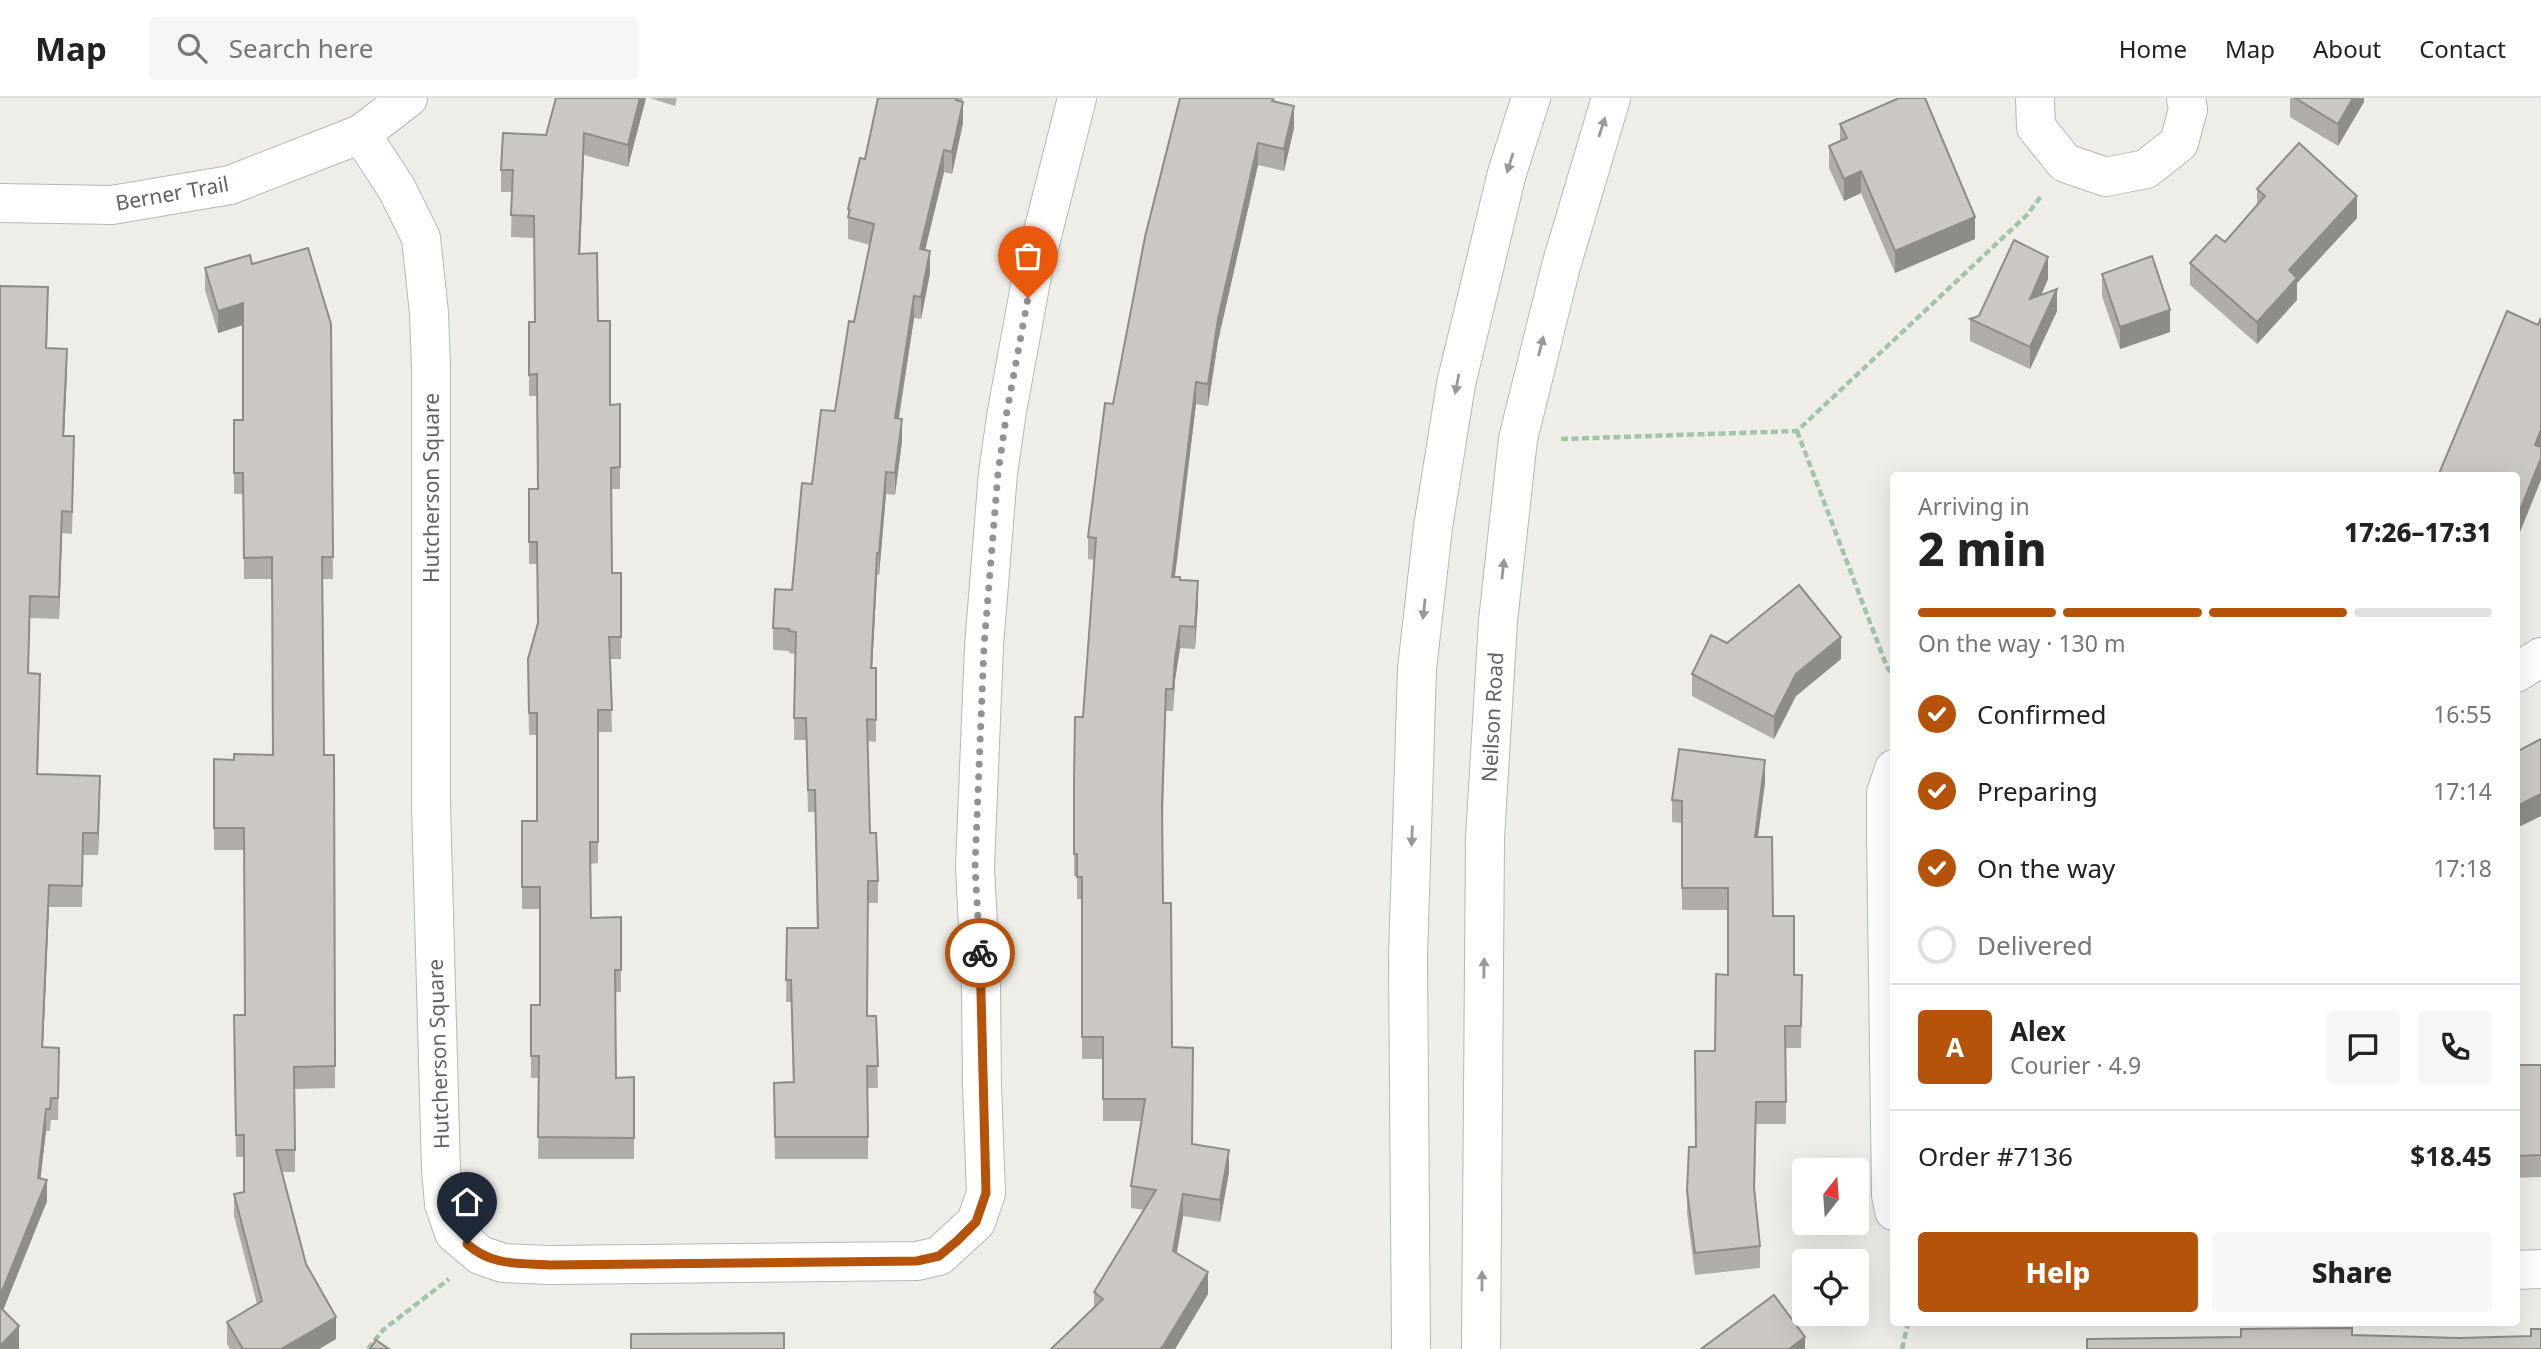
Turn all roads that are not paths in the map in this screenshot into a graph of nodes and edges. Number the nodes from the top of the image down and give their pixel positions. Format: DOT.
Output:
graph roads {
  1 [pos="408,98"];
  2 [pos="1077,98"];
  3 [pos="1531,98"];
  4 [pos="1611,98"];
  5 [pos="2035,98"];
  6 [pos="2186,98"];
  7 [pos="360,134"];
  8 [pos="0,203"];
  9 [pos="2541,657"];
  10 [pos="2520,670"];
  11 [pos="1890,781"];
  12 [pos="1890,1122"];
  13 [pos="2541,1269"];
  14 [pos="2520,1270"];
  15 [pos="1411,1349"];
  16 [pos="1482,1349"];
  1 -- 7 [label="street, Berner Trail"];
  2 -- 7 [label="street, Hutcherson Square"];
  3 -- 15 [label="street, one-way"];
  16 -- 4 [label="street, Neilson Road, one-way"];
  5 -- 6 [label="street"];
  7 -- 8 [label="street, Berner Trail"];
  9 -- 10 [label="street"];
  11 -- 12 [label="street"];
  13 -- 14 [label="street"];
}
